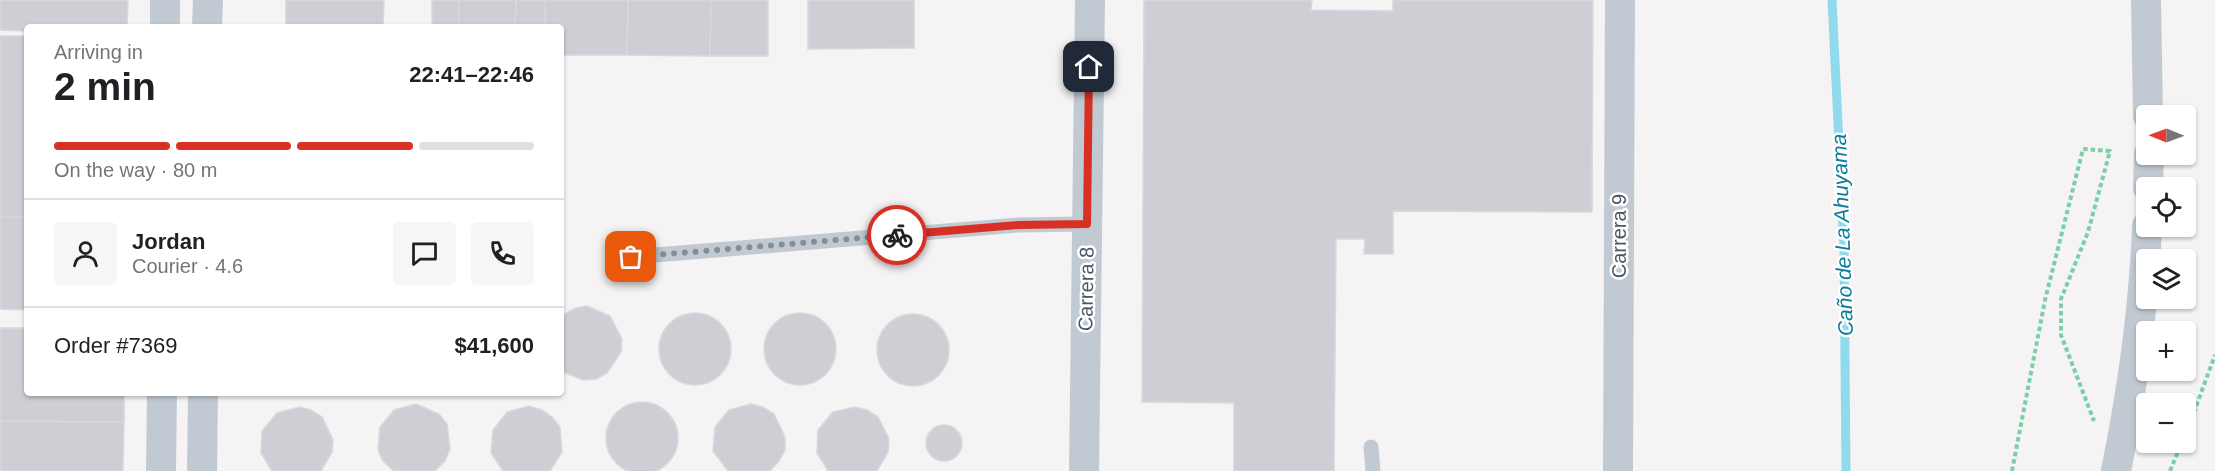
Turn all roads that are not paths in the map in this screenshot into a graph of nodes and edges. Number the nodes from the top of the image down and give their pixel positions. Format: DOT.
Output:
graph roads {
  1 [pos="165,0"];
  2 [pos="208,0"];
  3 [pos="1090,0"];
  4 [pos="1620,0"];
  5 [pos="2146,0"];
  6 [pos="165,24"];
  7 [pos="207,24"];
  8 [pos="2148,105"];
  9 [pos="1087,224"];
  10 [pos="631,257"];
  11 [pos="2139,309"];
  12 [pos="162,396"];
  13 [pos="203,396"];
  14 [pos="1371,447"];
  15 [pos="161,471"];
  16 [pos="202,471"];
  17 [pos="1084,471"];
  18 [pos="1373,471"];
  19 [pos="1618,471"];
  20 [pos="2116,471"];
  1 -- 6 [label="street"];
  2 -- 7 [label="street"];
  3 -- 9 [label="street, Carrera 8"];
  4 -- 19 [label="street, Carrera 9"];
  5 -- 8 [label="street"];
  9 -- 10 [label="lane"];
  9 -- 17 [label="street, Carrera 8"];
  11 -- 20 [label="street"];
  12 -- 15 [label="street"];
  13 -- 16 [label="street"];
  14 -- 18 [label="lane"];
}
